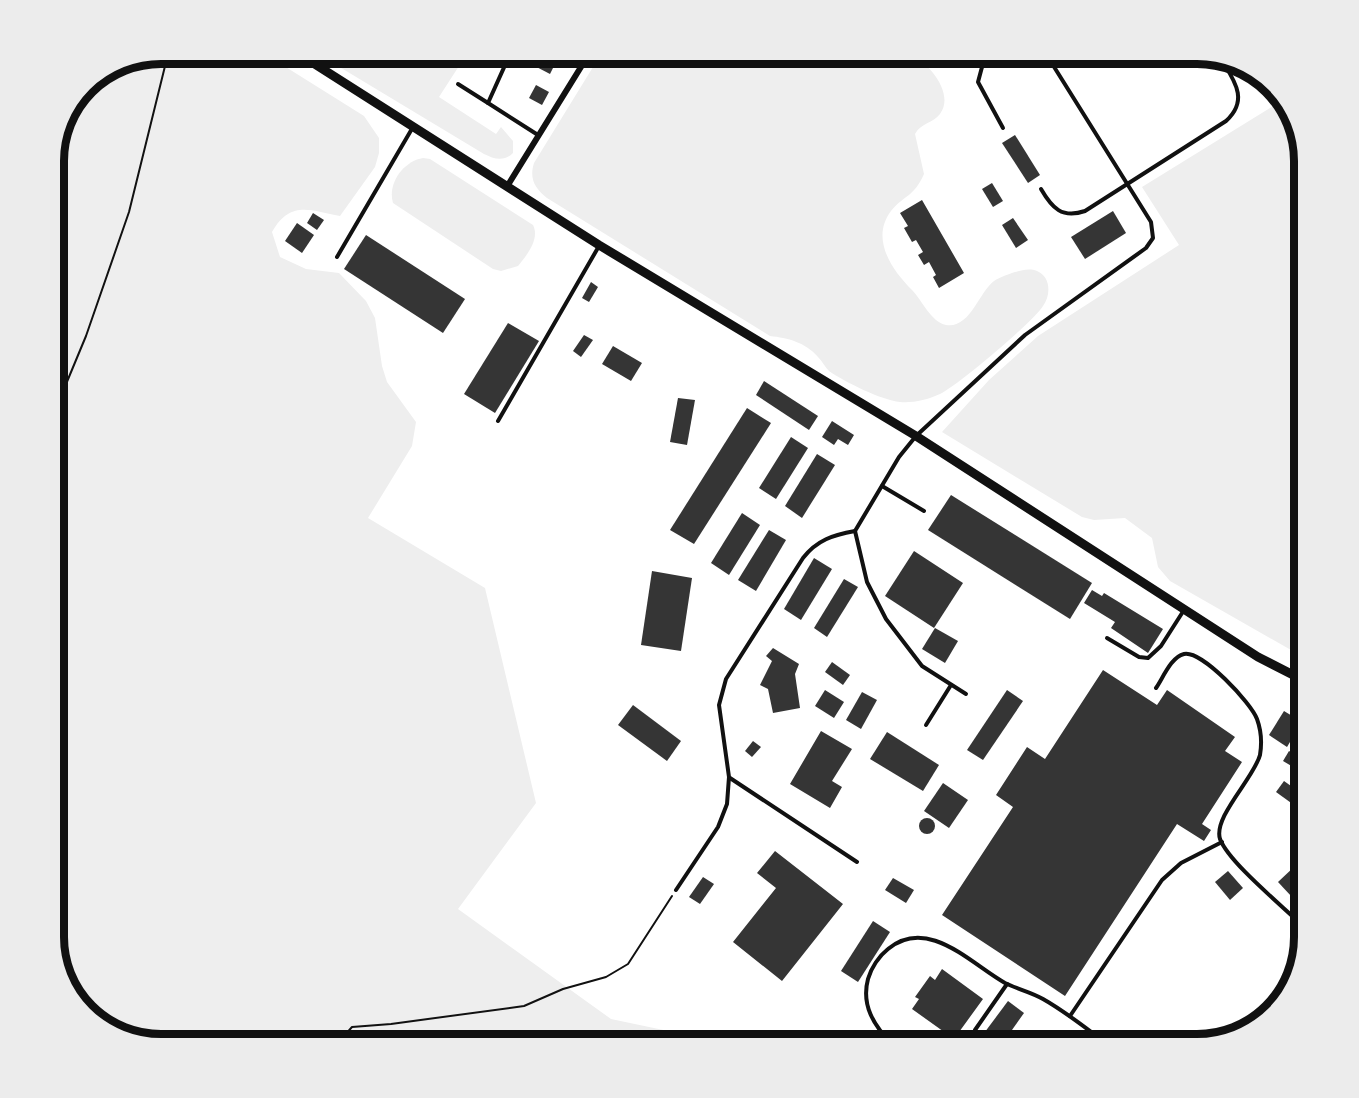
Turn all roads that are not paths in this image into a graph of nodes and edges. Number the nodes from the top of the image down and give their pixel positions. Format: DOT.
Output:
graph roads {
  1 [pos="315,64"];
  2 [pos="506,64"];
  3 [pos="583,64"];
  4 [pos="986,64"];
  5 [pos="1052,64"];
  6 [pos="1227,70"];
  7 [pos="458,84"];
  8 [pos="488,103"];
  9 [pos="413,127"];
  10 [pos="1003,128"];
  11 [pos="538,135"];
  12 [pos="1127,184"];
  13 [pos="508,185"];
  14 [pos="1041,189"];
  15 [pos="599,245"];
  16 [pos="337,257"];
  17 [pos="498,421"];
  18 [pos="916,436"];
  19 [pos="882,486"];
  20 [pos="924,511"];
  21 [pos="855,531"];
  22 [pos="1185,610"];
  23 [pos="1107,638"];
  24 [pos="1294,675"];
  25 [pos="951,685"];
  26 [pos="1156,688"];
  27 [pos="966,694"];
  28 [pos="926,725"];
  29 [pos="729,777"];
  30 [pos="1222,842"];
  31 [pos="856,862"];
  32 [pos="676,890"];
  33 [pos="1294,917"];
  34 [pos="1007,984"];
  35 [pos="1070,1016"];
  36 [pos="975,1030"];
  37 [pos="883,1034"];
  38 [pos="1094,1034"];
  1 -- 9 [label="main road"];
  2 -- 8 [label="lane"];
  3 -- 11 [label="street"];
  4 -- 10 [label="lane"];
  5 -- 12 [label="lane"];
  6 -- 12 [label="lane"];
  7 -- 8 [label="lane"];
  8 -- 11 [label="lane"];
  9 -- 13 [label="main road"];
  9 -- 16 [label="lane"];
  11 -- 13 [label="street"];
  12 -- 14 [label="lane"];
  12 -- 18 [label="lane"];
  13 -- 15 [label="main road"];
  15 -- 17 [label="lane"];
  15 -- 18 [label="main road"];
  18 -- 19 [label="lane"];
  18 -- 22 [label="main road"];
  19 -- 20 [label="lane"];
  19 -- 21 [label="lane"];
  21 -- 25 [label="lane"];
  21 -- 29 [label="lane"];
  22 -- 23 [label="lane"];
  22 -- 24 [label="main road"];
  25 -- 27 [label="lane"];
  25 -- 28 [label="lane"];
  26 -- 30 [label="lane"];
  29 -- 31 [label="lane"];
  29 -- 32 [label="lane"];
  30 -- 33 [label="lane"];
  30 -- 35 [label="lane"];
  34 -- 35 [label="lane"];
  34 -- 36 [label="lane"];
  34 -- 37 [label="lane"];
  35 -- 38 [label="lane"];
}
